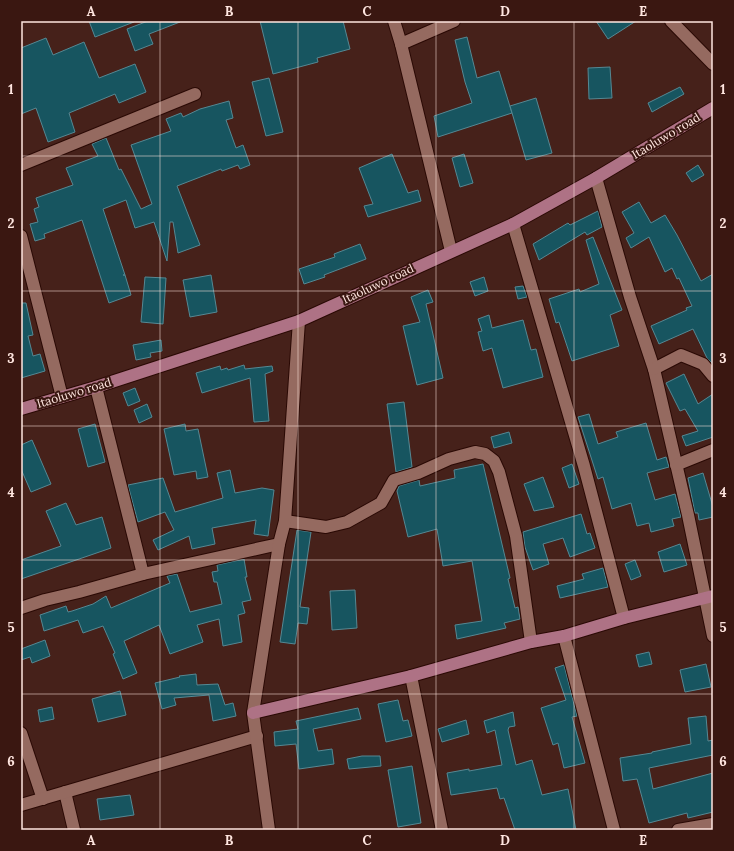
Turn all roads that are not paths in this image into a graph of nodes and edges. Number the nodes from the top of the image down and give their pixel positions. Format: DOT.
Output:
graph roads {
  1 [pos="394,21"];
  2 [pos="454,21"];
  3 [pos="671,21"];
  4 [pos="401,44"];
  5 [pos="713,64"];
  6 [pos="195,94"];
  7 [pos="713,108"];
  8 [pos="21,165"];
  9 [pos="596,178"];
  10 [pos="513,224"];
  11 [pos="21,236"];
  12 [pos="451,251"];
  13 [pos="299,321"];
  14 [pos="654,370"];
  15 [pos="713,376"];
  16 [pos="96,387"];
  17 [pos="62,397"];
  18 [pos="21,409"];
  19 [pos="713,450"];
  20 [pos="676,465"];
  21 [pos="284,520"];
  22 [pos="278,544"];
  23 [pos="143,574"];
  24 [pos="709,597"];
  25 [pos="21,608"];
  26 [pos="624,618"];
  27 [pos="564,636"];
  28 [pos="713,636"];
  29 [pos="531,642"];
  30 [pos="411,676"];
  31 [pos="253,713"];
  32 [pos="21,733"];
  33 [pos="256,736"];
  34 [pos="65,792"];
  35 [pos="42,799"];
  36 [pos="21,805"];
  37 [pos="713,824"];
  38 [pos="74,830"];
  39 [pos="269,830"];
  40 [pos="442,830"];
  41 [pos="614,830"];
  42 [pos="678,830"];
  1 -- 4 [label="street"];
  2 -- 4 [label="street"];
  3 -- 5 [label="street"];
  4 -- 12 [label="street"];
  6 -- 8 [label="street"];
  7 -- 9 [label="street, Itaoluwo road"];
  9 -- 10 [label="street, Itaoluwo road"];
  9 -- 14 [label="street"];
  10 -- 12 [label="street, Itaoluwo road"];
  10 -- 26 [label="street"];
  11 -- 17 [label="street"];
  12 -- 13 [label="street, Itaoluwo road"];
  13 -- 16 [label="street, Itaoluwo road"];
  13 -- 21 [label="street"];
  14 -- 15 [label="street"];
  14 -- 20 [label="street"];
  16 -- 17 [label="street, Itaoluwo road"];
  16 -- 23 [label="street"];
  17 -- 18 [label="street, Itaoluwo road"];
  19 -- 20 [label="street"];
  20 -- 24 [label="street"];
  21 -- 22 [label="street"];
  21 -- 29 [label="street"];
  22 -- 23 [label="street"];
  22 -- 31 [label="street"];
  23 -- 25 [label="street"];
  24 -- 26 [label="street"];
  24 -- 28 [label="street"];
  26 -- 27 [label="street"];
  27 -- 29 [label="street"];
  27 -- 41 [label="street"];
  29 -- 30 [label="street"];
  30 -- 31 [label="street"];
  30 -- 40 [label="street"];
  31 -- 33 [label="street"];
  32 -- 35 [label="street"];
  33 -- 34 [label="street"];
  33 -- 39 [label="street"];
  34 -- 35 [label="street"];
  34 -- 38 [label="street"];
  35 -- 36 [label="street"];
  37 -- 42 [label="street"];
}
